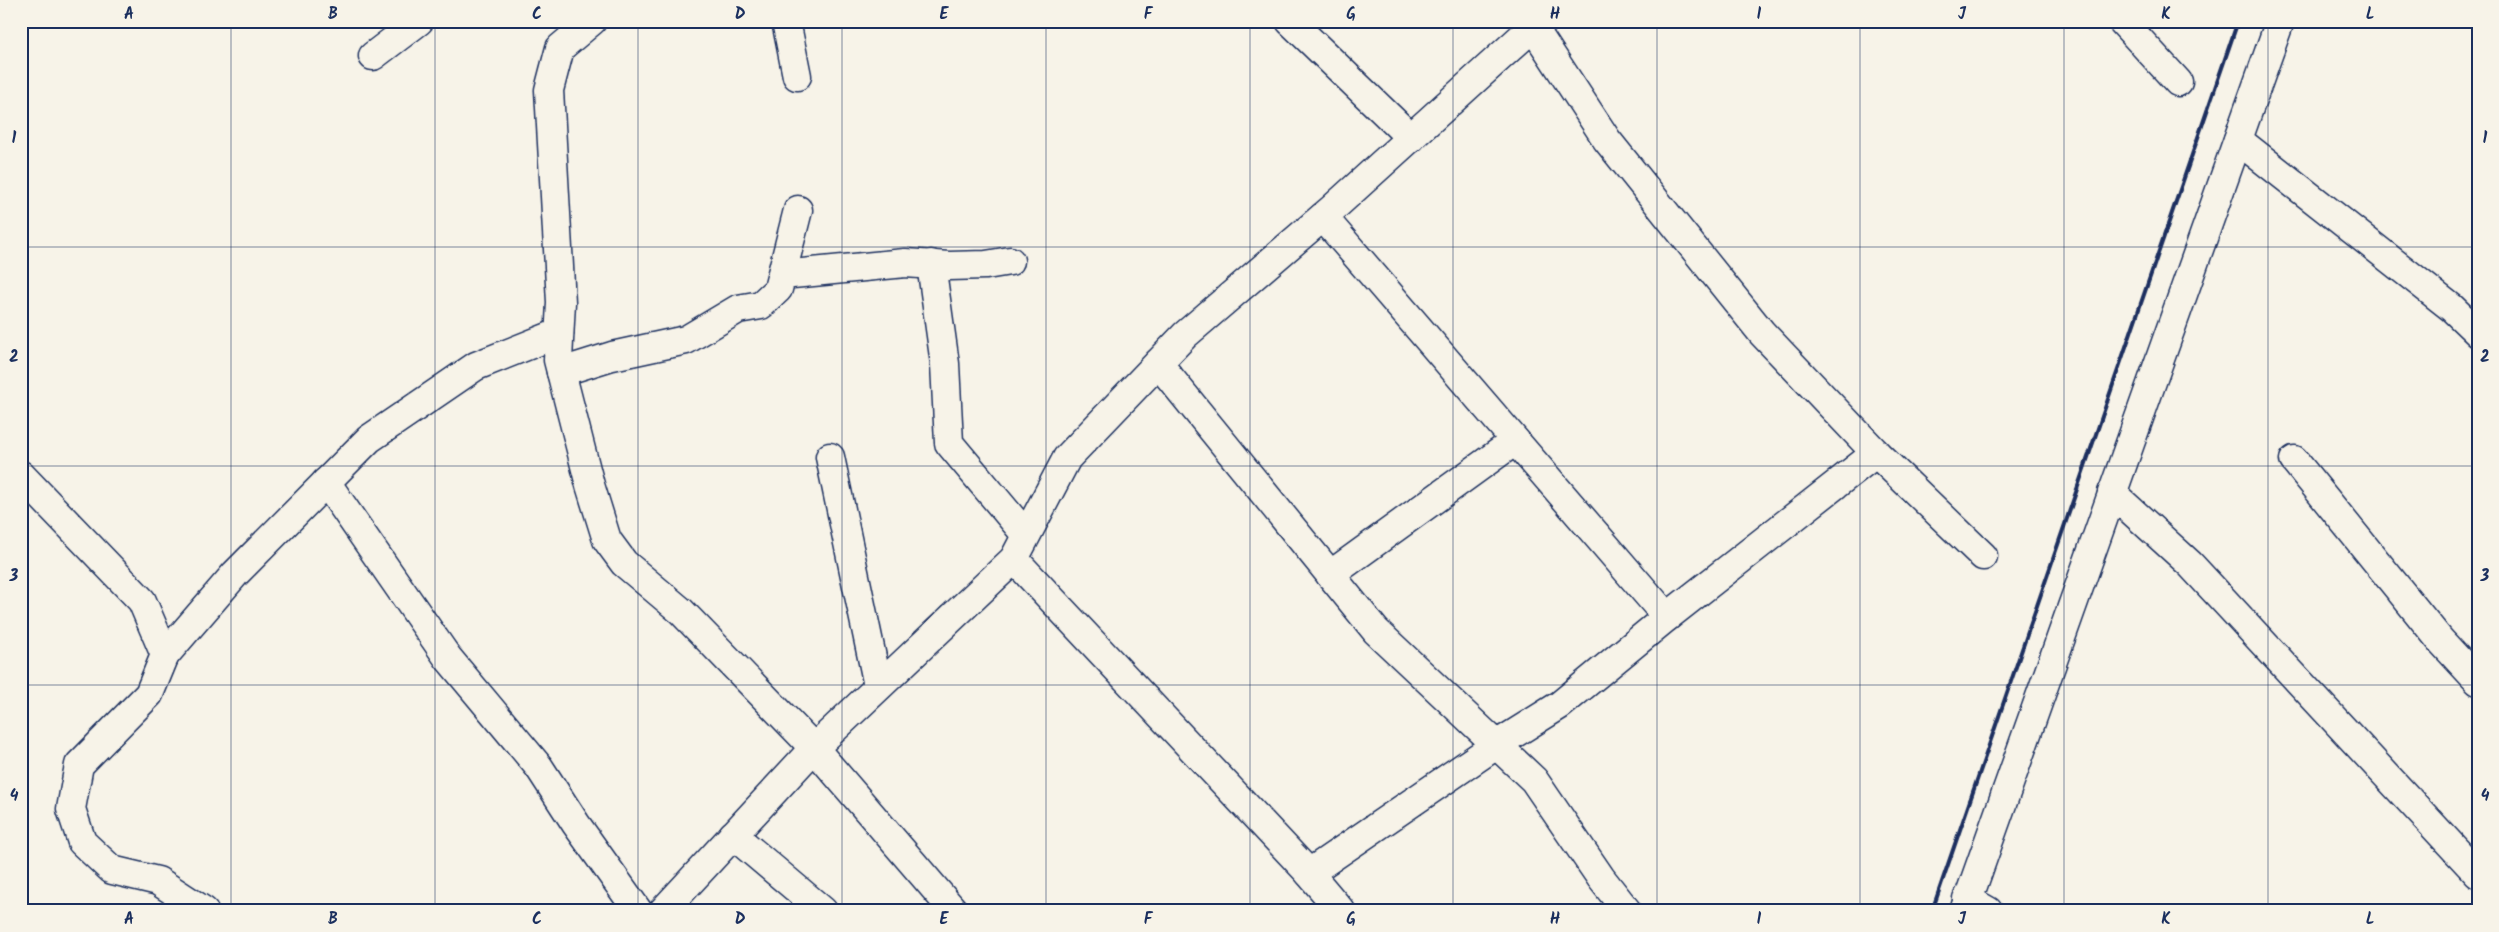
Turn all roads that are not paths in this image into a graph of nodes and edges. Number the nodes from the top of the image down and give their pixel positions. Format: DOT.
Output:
graph roads {
  1 [pos="419,21"];
  2 [pos="786,21"];
  3 [pos="1290,21"];
  4 [pos="2122,21"];
  5 [pos="2280,21"];
  6 [pos="1535,23"];
  7 [pos="580,25"];
  8 [pos="373,56"];
  9 [pos="797,76"];
  10 [pos="2178,82"];
  11 [pos="1411,138"];
  12 [pos="2238,140"];
  13 [pos="798,210"];
  14 [pos="1323,217"];
  15 [pos="1010,261"];
  16 [pos="931,264"];
  17 [pos="782,275"];
  18 [pos="559,333"];
  19 [pos="2478,333"];
  20 [pos="1158,363"];
  21 [pos="561,372"];
  22 [pos="1515,441"];
  23 [pos="1876,453"];
  24 [pos="830,457"];
  25 [pos="2294,460"];
  26 [pos="21,475"];
  27 [pos="326,482"];
  28 [pos="2112,493"];
  29 [pos="1026,535"];
  30 [pos="1983,556"];
  31 [pos="1014,559"];
  32 [pos="1330,575"];
  33 [pos="1666,617"];
  34 [pos="165,655"];
  35 [pos="2478,681"];
  36 [pos="878,686"];
  37 [pos="1496,745"];
  38 [pos="814,748"];
  39 [pos="733,835"];
  40 [pos="1309,873"];
  41 [pos="2478,874"];
  42 [pos="1973,907"];
  43 [pos="204,911"];
  44 [pos="638,911"];
  45 [pos="663,911"];
  46 [pos="823,911"];
  47 [pos="954,911"];
  48 [pos="1341,911"];
  49 [pos="1627,911"];
  1 -- 8 [label="street"];
  2 -- 9 [label="street"];
  3 -- 11 [label="street"];
  4 -- 10 [label="street"];
  5 -- 12 [label="street"];
  6 -- 11 [label="street"];
  6 -- 23 [label="street"];
  7 -- 18 [label="street"];
  11 -- 14 [label="street"];
  12 -- 19 [label="street"];
  12 -- 28 [label="street"];
  13 -- 17 [label="street"];
  14 -- 20 [label="street"];
  14 -- 22 [label="street"];
  15 -- 16 [label="street"];
  16 -- 17 [label="street"];
  16 -- 29 [label="street"];
  17 -- 21 [label="street"];
  18 -- 21 [label="street"];
  18 -- 27 [label="street"];
  20 -- 29 [label="street"];
  20 -- 32 [label="street"];
  21 -- 38 [label="street"];
  22 -- 32 [label="street"];
  22 -- 33 [label="street"];
  23 -- 30 [label="street"];
  23 -- 33 [label="street"];
  24 -- 36 [label="street"];
  25 -- 35 [label="street"];
  26 -- 34 [label="street"];
  27 -- 34 [label="street"];
  27 -- 44 [label="street"];
  28 -- 41 [label="street"];
  28 -- 42 [label="street"];
  29 -- 31 [label="street"];
  31 -- 36 [label="street"];
  31 -- 40 [label="street"];
  32 -- 37 [label="street"];
  33 -- 37 [label="street"];
  34 -- 43 [label="street"];
  36 -- 38 [label="street"];
  37 -- 40 [label="street"];
  37 -- 49 [label="street"];
  38 -- 39 [label="street"];
  38 -- 47 [label="street"];
  39 -- 45 [label="street"];
  39 -- 46 [label="street"];
  40 -- 48 [label="street"];
}
